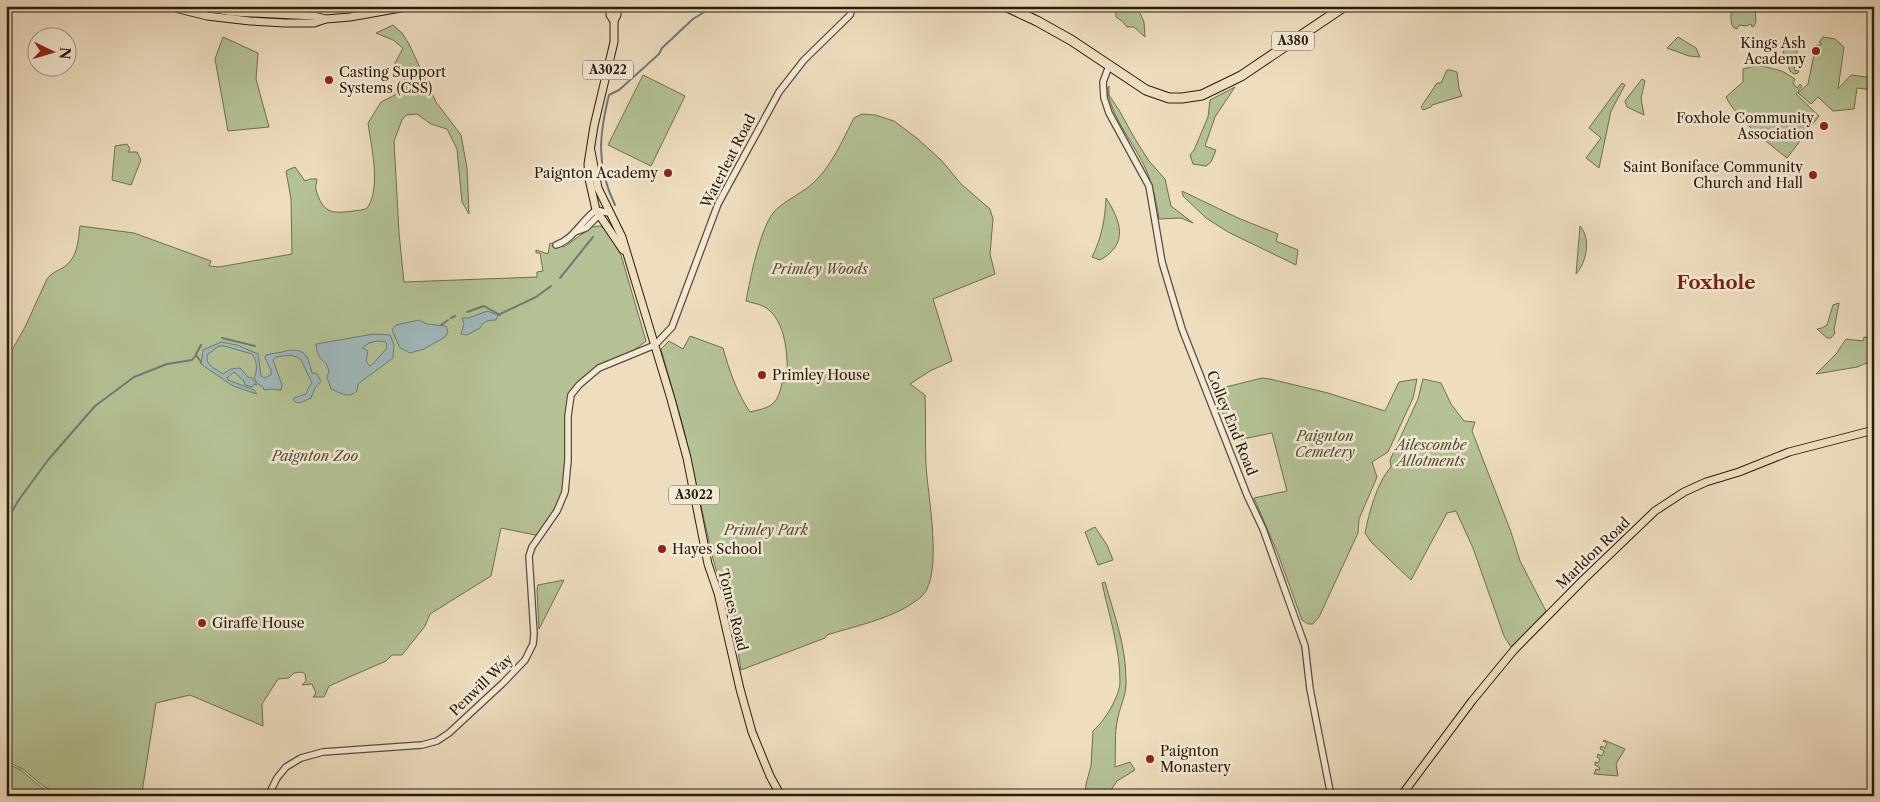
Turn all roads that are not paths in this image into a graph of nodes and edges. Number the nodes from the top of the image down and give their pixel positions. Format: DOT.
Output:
graph roads {
  1 [pos="167,6"];
  2 [pos="198,6"];
  3 [pos="412,6"];
  4 [pos="610,6"];
  5 [pos="617,6"];
  6 [pos="853,6"];
  7 [pos="1005,6"];
  8 [pos="1345,6"];
  9 [pos="266,10"];
  10 [pos="326,19"];
  11 [pos="614,21"];
  12 [pos="264,22"];
  13 [pos="1109,66"];
  14 [pos="591,151"];
  15 [pos="602,212"];
  16 [pos="556,245"];
  17 [pos="655,346"];
  18 [pos="1874,430"];
  19 [pos="268,796"];
  20 [pos="781,796"];
  21 [pos="1331,796"];
  22 [pos="1401,796"];
  1 -- 12 [label="main road"];
  2 -- 9 [label="main road"];
  3 -- 10 [label="main road"];
  4 -- 11 [label="main road, Totnes Road / A3022"];
  5 -- 11 [label="main road, Totnes Road / A3022"];
  6 -- 17 [label="street, Waterleat Road"];
  7 -- 13 [label="highway, A380"];
  8 -- 13 [label="highway, A380"];
  9 -- 10 [label="main road"];
  9 -- 12 [label="main road"];
  10 -- 12 [label="main road"];
  11 -- 14 [label="main road, Totnes Road / A3022"];
  13 -- 21 [label="street, Colley End Road"];
  14 -- 15 [label="main road, Totnes Road / A3022"];
  14 -- 15 [label="main road, Totnes Road / A3022"];
  15 -- 16 [label="street"];
  15 -- 17 [label="main road, Totnes Road / A3022"];
  17 -- 19 [label="street, Penwill Way"];
  17 -- 20 [label="main road, Totnes Road / A3022"];
  18 -- 22 [label="main road, Marldon Road"];
}
